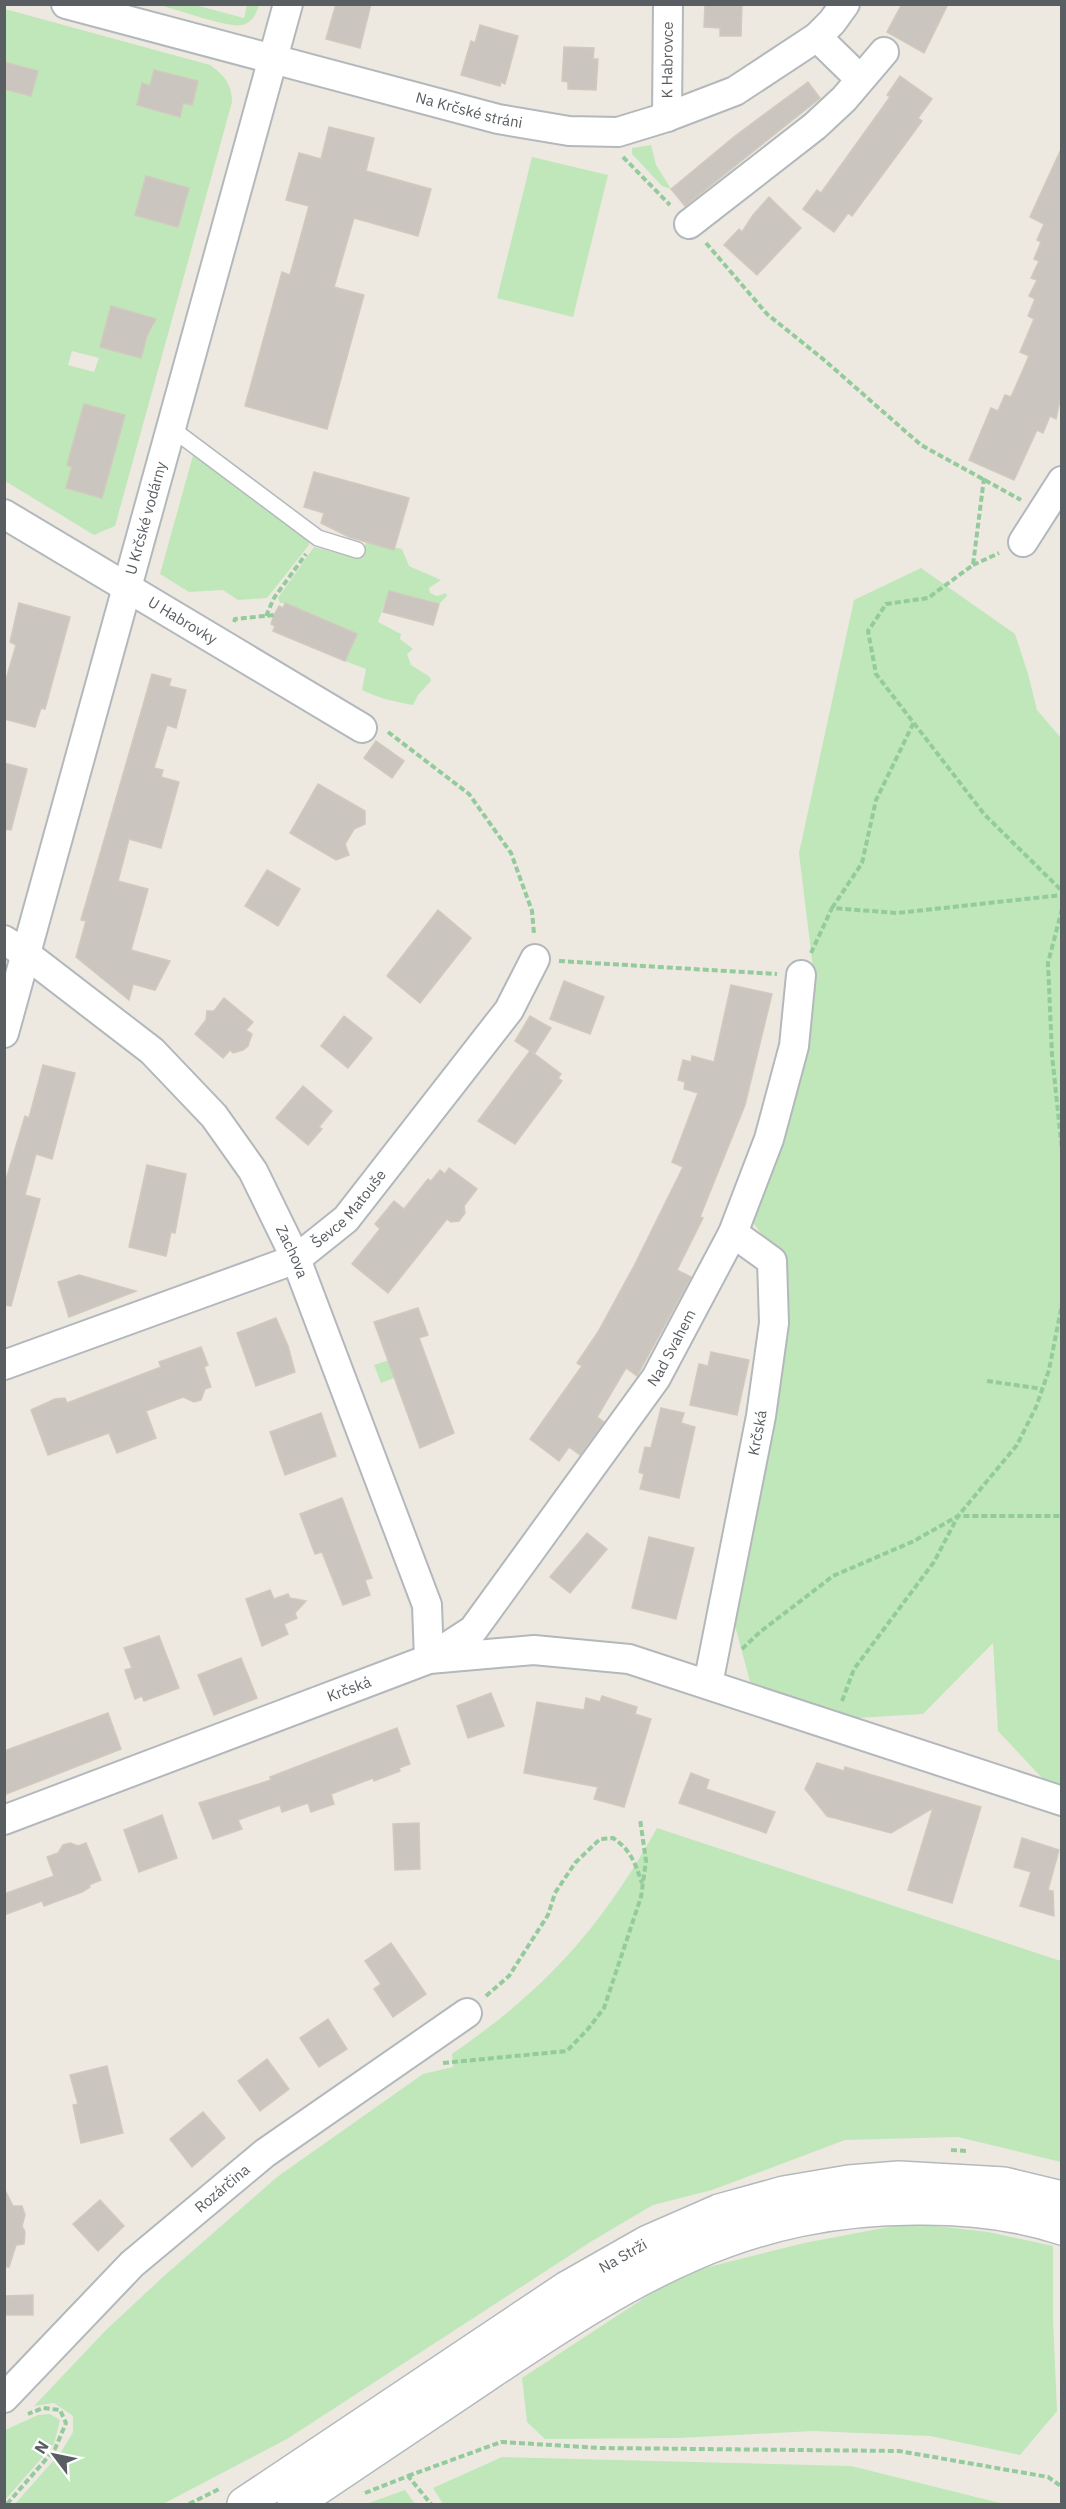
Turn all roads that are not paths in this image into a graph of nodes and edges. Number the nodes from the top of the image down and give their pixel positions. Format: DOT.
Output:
graph roads {
  1 [pos="66,4"];
  2 [pos="288,4"];
  3 [pos="668,4"];
  4 [pos="844,4"];
  5 [pos="817,37"];
  6 [pos="884,52"];
  7 [pos="273,61"];
  8 [pos="860,79"];
  9 [pos="667,117"];
  10 [pos="689,224"];
  11 [pos="171,428"];
  12 [pos="1062,481"];
  13 [pos="4,514"];
  14 [pos="1023,542"];
  15 [pos="357,550"];
  16 [pos="127,587"];
  17 [pos="362,729"];
  18 [pos="15,947"];
  19 [pos="535,959"];
  20 [pos="801,975"];
  21 [pos="4,1033"];
  22 [pos="733,1233"];
  23 [pos="296,1259"];
  24 [pos="4,1365"];
  25 [pos="429,1659"];
  26 [pos="708,1684"];
  27 [pos="1062,1801"];
  28 [pos="4,1820"];
  29 [pos="467,2013"];
  30 [pos="1062,2198"];
  31 [pos="1062,2228"];
  32 [pos="14,2406"];
  33 [pos="244,2505"];
  34 [pos="294,2505"];
  1 -- 7 [label="street, Na Krčské stráni"];
  2 -- 7 [label="street, U Krčské vodárny"];
  3 -- 9 [label="street, K Habrovce"];
  4 -- 5 [label="street, Na Krčské stráni"];
  5 -- 8 [label="street"];
  5 -- 9 [label="street, Na Krčské stráni"];
  6 -- 8 [label="street"];
  7 -- 9 [label="street, Na Krčské stráni"];
  7 -- 11 [label="street, U Krčské vodárny"];
  8 -- 10 [label="street"];
  11 -- 15 [label="lane"];
  11 -- 16 [label="street, U Krčské vodárny"];
  12 -- 14 [label="street"];
  13 -- 16 [label="street, U Habrovky"];
  16 -- 17 [label="street, U Habrovky"];
  16 -- 18 [label="street, U Krčské vodárny"];
  18 -- 21 [label="street, U Krčské vodárny"];
  18 -- 23 [label="street, Zachova"];
  19 -- 23 [label="street, Ševce Matouše"];
  20 -- 22 [label="street, Nad Svahem"];
  22 -- 25 [label="street, Nad Svahem"];
  22 -- 26 [label="street, Krčská"];
  23 -- 24 [label="street, Ševce Matouše"];
  23 -- 25 [label="street, Zachova"];
  25 -- 26 [label="street, Krčská"];
  25 -- 28 [label="street, Krčská"];
  26 -- 27 [label="street, Krčská"];
  29 -- 32 [label="street, Rozárčina"];
  30 -- 33 [label="street, Na Strži"];
  31 -- 34 [label="street, Na Strži"];
}
